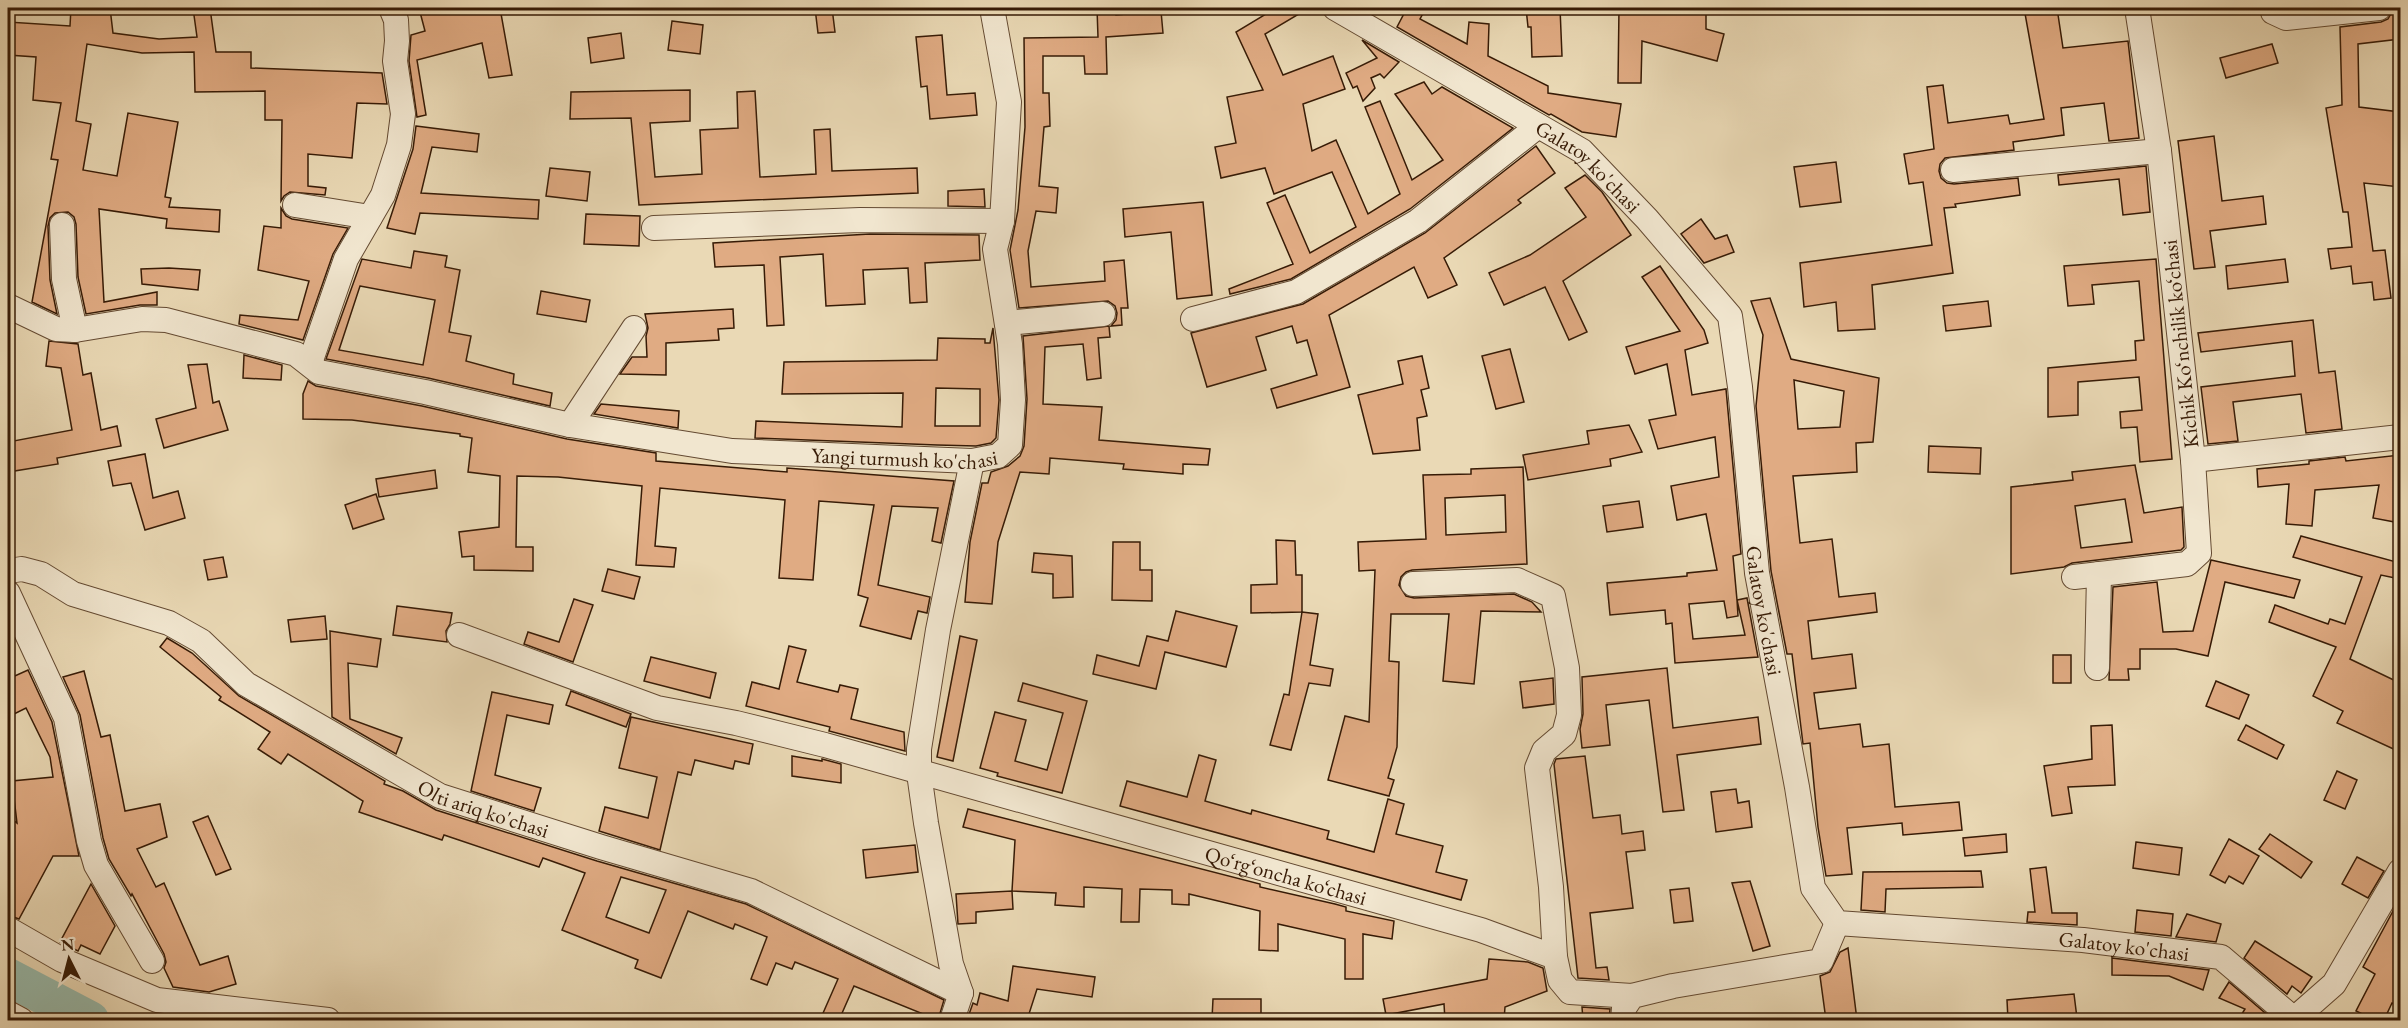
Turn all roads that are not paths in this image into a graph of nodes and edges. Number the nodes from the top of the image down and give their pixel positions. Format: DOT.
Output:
graph roads {
  1 [pos="391,8"];
  2 [pos="992,8"];
  3 [pos="1335,8"];
  4 [pos="2137,8"];
  5 [pos="2272,8"];
  6 [pos="2379,8"];
  7 [pos="1538,126"];
  8 [pos="2159,151"];
  9 [pos="1953,170"];
  10 [pos="295,205"];
  11 [pos="370,217"];
  12 [pos="1002,221"];
  13 [pos="62,225"];
  14 [pos="654,228"];
  15 [pos="8,306"];
  16 [pos="1103,314"];
  17 [pos="1193,319"];
  18 [pos="1007,323"];
  19 [pos="634,328"];
  20 [pos="75,330"];
  21 [pos="310,363"];
  22 [pos="570,424"];
  23 [pos="2400,437"];
  24 [pos="2193,460"];
  25 [pos="972,461"];
  26 [pos="8,571"];
  27 [pos="2099,574"];
  28 [pos="2074,577"];
  29 [pos="1413,584"];
  30 [pos="8,593"];
  31 [pos="459,636"];
  32 [pos="2097,668"];
  33 [pos="919,773"];
  34 [pos="2400,871"];
  35 [pos="1837,923"];
  36 [pos="8,930"];
  37 [pos="1555,957"];
  38 [pos="152,961"];
  39 [pos="961,993"];
  40 [pos="1632,996"];
  41 [pos="8,1013"];
  42 [pos="21,1020"];
  43 [pos="328,1020"];
  44 [pos="952,1020"];
  45 [pos="1623,1020"];
  46 [pos="2294,1020"];
  1 -- 11 [label="street"];
  2 -- 12 [label="street, Yangi turmush ko'chasi"];
  3 -- 7 [label="street, Galatoy ko'chasi"];
  4 -- 8 [label="street, Kichik Ko‘nchilik ko‘chasi"];
  5 -- 6 [label="street"];
  7 -- 17 [label="street"];
  7 -- 35 [label="street, Galatoy ko'chasi"];
  8 -- 9 [label="street"];
  8 -- 24 [label="street, Kichik Ko‘nchilik ko‘chasi"];
  10 -- 11 [label="street"];
  11 -- 21 [label="street"];
  12 -- 14 [label="street"];
  12 -- 18 [label="street, Yangi turmush ko'chasi"];
  13 -- 20 [label="street"];
  15 -- 20 [label="street"];
  16 -- 18 [label="street"];
  18 -- 25 [label="street, Yangi turmush ko'chasi"];
  19 -- 22 [label="street"];
  20 -- 21 [label="street, Yangi turmush ko'chasi"];
  21 -- 22 [label="street, Yangi turmush ko'chasi"];
  22 -- 25 [label="street, Yangi turmush ko'chasi"];
  23 -- 24 [label="street"];
  24 -- 27 [label="street, Kichik Ko‘nchilik ko‘chasi"];
  25 -- 33 [label="street"];
  26 -- 39 [label="street, Olti ariq ko'chasi"];
  27 -- 28 [label="street, Kichik Ko‘nchilik ko‘chasi"];
  27 -- 32 [label="street"];
  29 -- 37 [label="street"];
  30 -- 38 [label="street"];
  31 -- 33 [label="street, Qo‘rg‘oncha ko‘chasi"];
  33 -- 37 [label="street, Qo‘rg‘oncha ko‘chasi"];
  33 -- 39 [label="street"];
  34 -- 46 [label="street"];
  35 -- 40 [label="street"];
  35 -- 46 [label="street, Galatoy ko'chasi"];
  36 -- 43 [label="street"];
  37 -- 40 [label="street"];
  39 -- 44 [label="street"];
  40 -- 45 [label="street"];
  41 -- 42 [label="street"];
}
